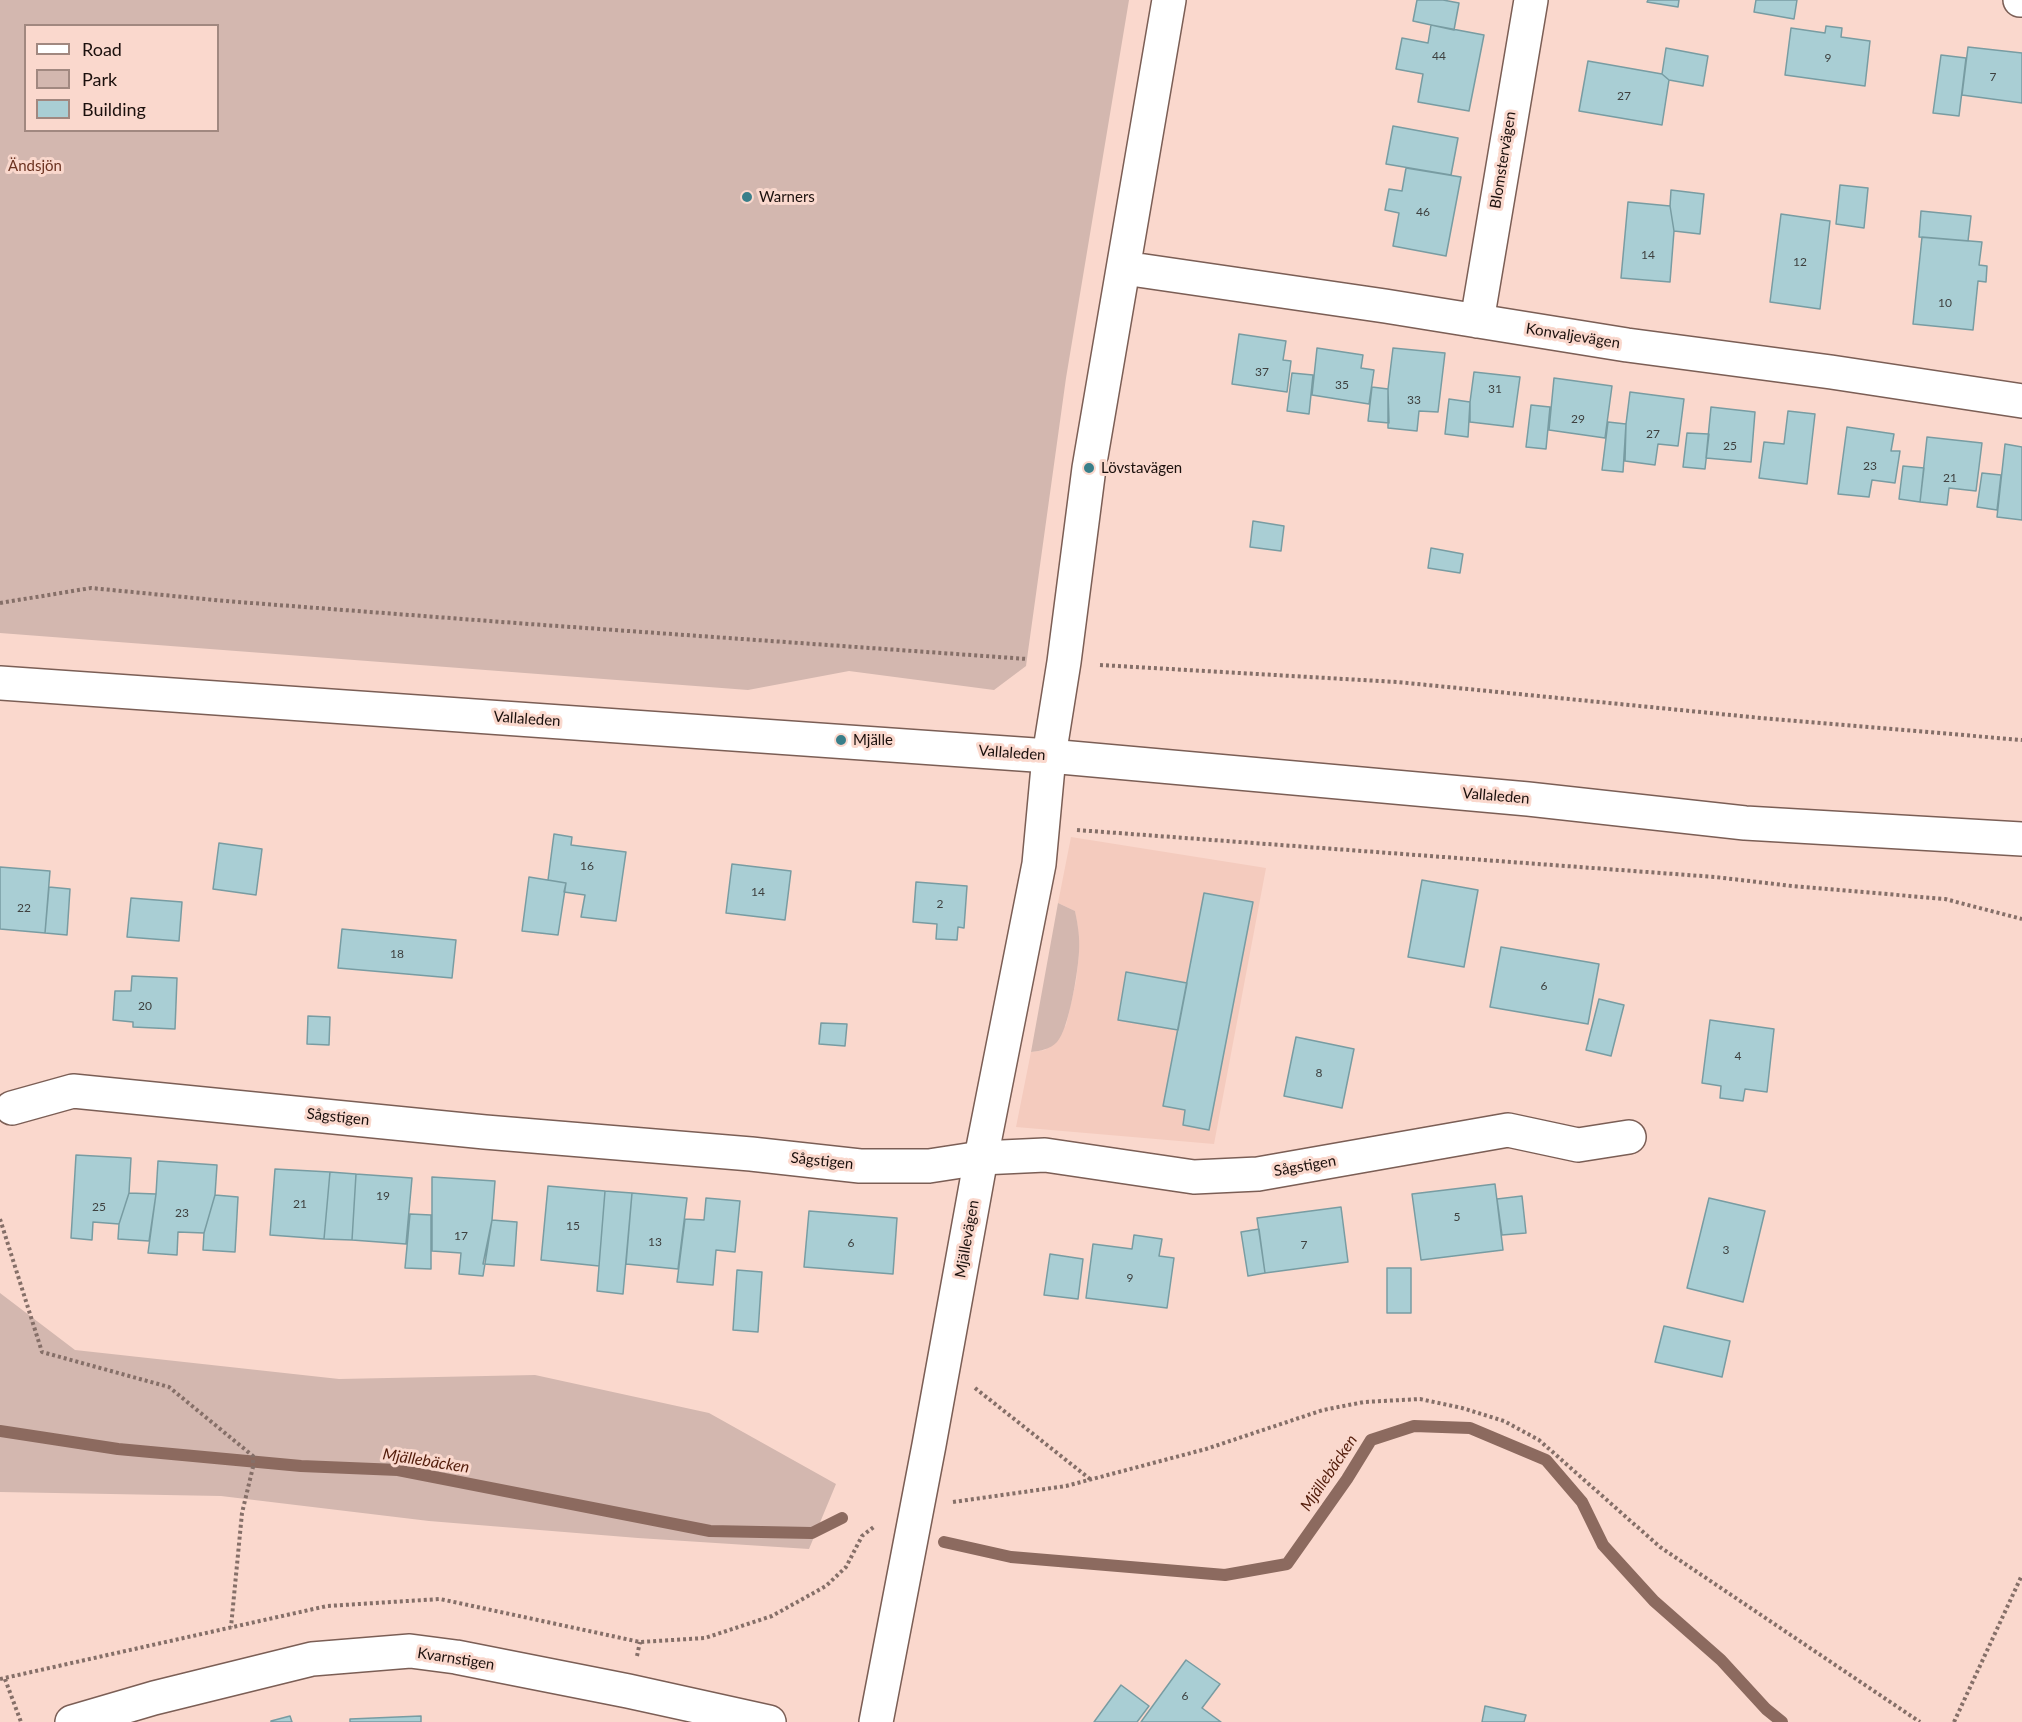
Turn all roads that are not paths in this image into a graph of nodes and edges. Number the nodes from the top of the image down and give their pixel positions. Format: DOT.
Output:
graph roads {
  1 [pos="1168,0"];
  2 [pos="1531,0"];
  3 [pos="1124,268"];
  4 [pos="1477,321"];
  5 [pos="2022,401"];
  6 [pos="0,683"];
  7 [pos="1049,756"];
  8 [pos="2022,839"];
  9 [pos="12,1108"];
  10 [pos="1629,1137"];
  11 [pos="981,1158"];
  12 [pos="72,1722"];
  13 [pos="769,1722"];
  14 [pos="876,1722"];
  1 -- 3 [label="street"];
  2 -- 4 [label="street, Blomstervägen"];
  3 -- 4 [label="street, Konvaljevägen"];
  3 -- 7 [label="street"];
  4 -- 5 [label="street, Konvaljevägen"];
  6 -- 7 [label="street, Vallaleden"];
  7 -- 8 [label="street, Vallaleden"];
  7 -- 11 [label="street, Mjällevägen"];
  9 -- 11 [label="street, Sågstigen"];
  10 -- 11 [label="street, Sågstigen"];
  11 -- 14 [label="street, Mjällevägen"];
  12 -- 13 [label="street, Kvarnstigen"];
}
